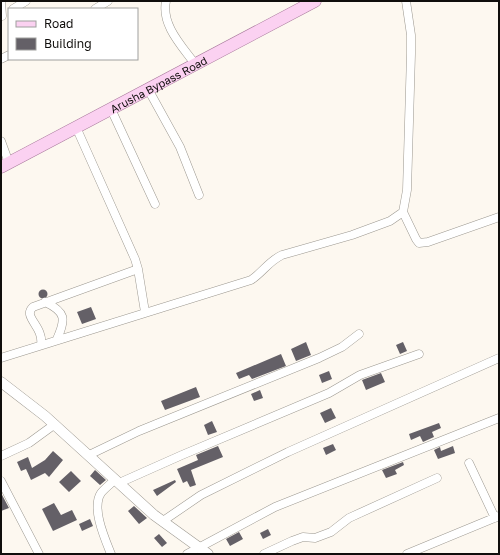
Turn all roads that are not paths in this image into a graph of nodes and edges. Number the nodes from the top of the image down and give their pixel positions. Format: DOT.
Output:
graph roads {
  1 [pos="1,1"];
  2 [pos="26,1"];
  3 [pos="108,1"];
  4 [pos="166,1"];
  5 [pos="315,1"];
  6 [pos="406,1"];
  7 [pos="15,8"];
  8 [pos="97,8"];
  9 [pos="4,15"];
  10 [pos="195,64"];
  11 [pos="148,89"];
  12 [pos="111,109"];
  13 [pos="76,127"];
  14 [pos="1,141"];
  15 [pos="5,165"];
  16 [pos="198,195"];
  17 [pos="155,204"];
  18 [pos="403,212"];
  19 [pos="499,217"];
  20 [pos="138,269"];
  21 [pos="45,302"];
  22 [pos="145,312"];
  23 [pos="359,334"];
  24 [pos="57,339"];
  25 [pos="41,344"];
  26 [pos="418,354"];
  27 [pos="1,358"];
  28 [pos="499,358"];
  29 [pos="1,382"];
  30 [pos="499,418"];
  31 [pos="55,424"];
  32 [pos="89,455"];
  33 [pos="1,456"];
  34 [pos="469,464"];
  35 [pos="437,478"];
  36 [pos="1,481"];
  37 [pos="117,481"];
  38 [pos="497,517"];
  39 [pos="163,521"];
  40 [pos="198,546"];
  41 [pos="39,554"];
  42 [pos="111,554"];
  43 [pos="187,554"];
  44 [pos="208,554"];
  45 [pos="264,554"];
  46 [pos="407,554"];
  1 -- 9 [label="street"];
  2 -- 7 [label="street"];
  3 -- 8 [label="street"];
  4 -- 10 [label="street"];
  5 -- 10 [label="main road, Arusha Bypass Road"];
  6 -- 18 [label="street"];
  10 -- 11 [label="main road, Arusha Bypass Road"];
  11 -- 12 [label="main road, Arusha Bypass Road"];
  11 -- 16 [label="street"];
  12 -- 13 [label="main road, Arusha Bypass Road"];
  12 -- 17 [label="street"];
  13 -- 15 [label="main road, Arusha Bypass Road"];
  13 -- 20 [label="street"];
  14 -- 15 [label="street"];
  18 -- 19 [label="street"];
  18 -- 22 [label="street"];
  20 -- 21 [label="street"];
  20 -- 22 [label="street"];
  21 -- 24 [label="street"];
  21 -- 25 [label="street"];
  22 -- 24 [label="street"];
  23 -- 32 [label="street"];
  24 -- 25 [label="street"];
  25 -- 27 [label="street"];
  26 -- 37 [label="street"];
  28 -- 39 [label="street"];
  29 -- 31 [label="street"];
  30 -- 40 [label="street"];
  31 -- 32 [label="street"];
  31 -- 33 [label="street"];
  32 -- 37 [label="street"];
  34 -- 38 [label="street"];
  35 -- 45 [label="street"];
  36 -- 41 [label="street"];
  37 -- 39 [label="street"];
  37 -- 42 [label="street"];
  38 -- 46 [label="street"];
  39 -- 40 [label="street"];
  40 -- 43 [label="street"];
  40 -- 44 [label="street"];
}
